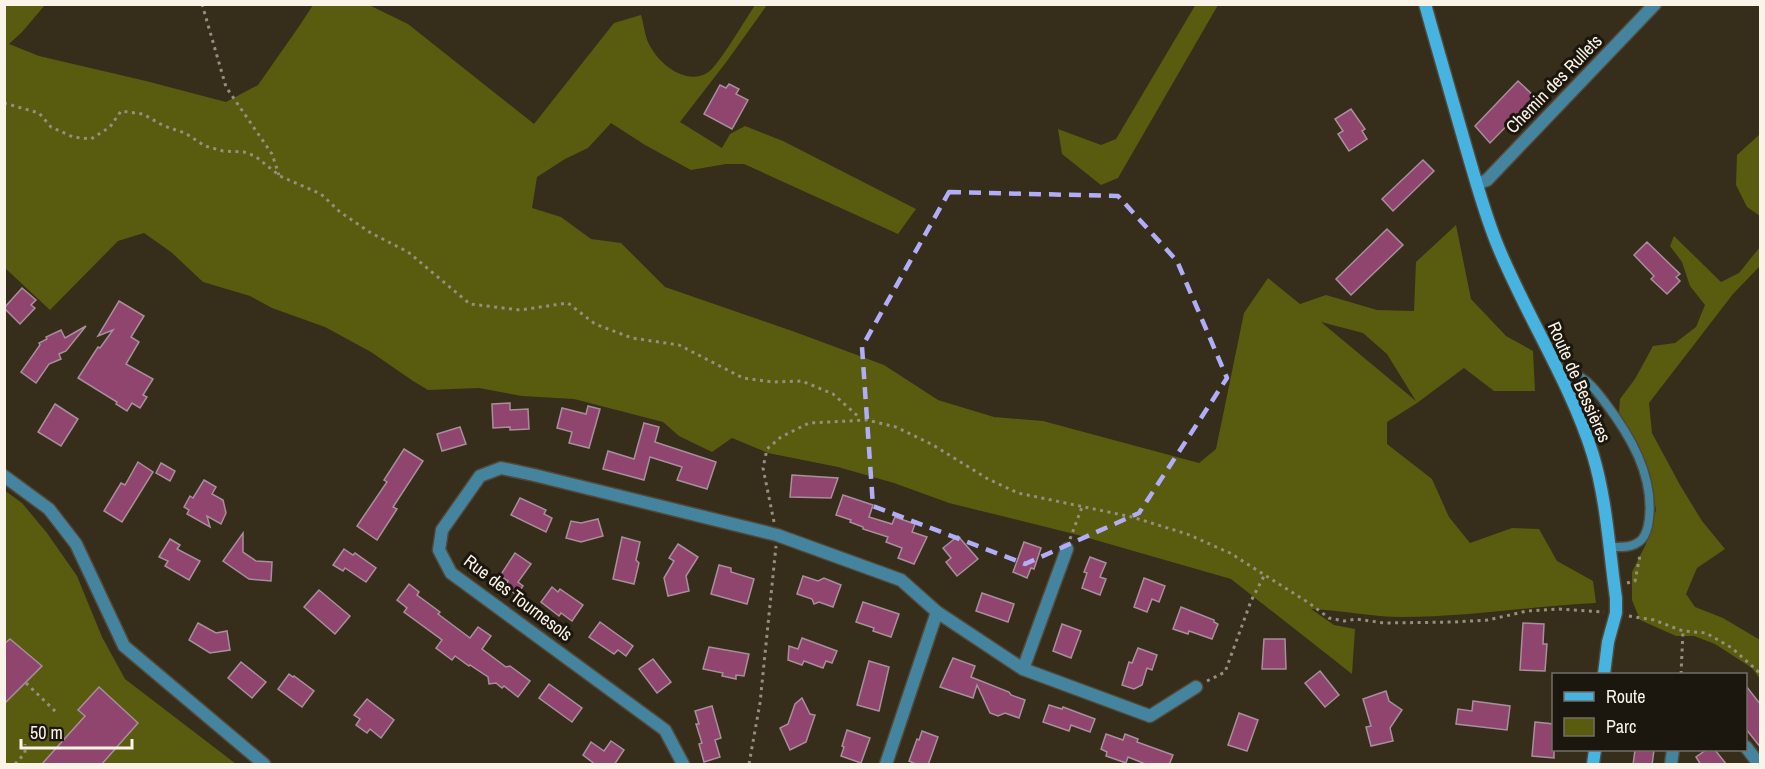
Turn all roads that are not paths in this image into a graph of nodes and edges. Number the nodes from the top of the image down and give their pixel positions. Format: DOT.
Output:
graph roads {
  1 [pos="1425,4"];
  2 [pos="1655,4"];
  3 [pos="1477,184"];
  4 [pos="1560,375"];
  5 [pos="4,476"];
  6 [pos="1610,547"];
  7 [pos="1067,549"];
  8 [pos="937,612"];
  9 [pos="1023,669"];
  10 [pos="1604,673"];
  11 [pos="1196,687"];
  12 [pos="1747,748"];
  13 [pos="264,765"];
  14 [pos="683,765"];
  15 [pos="886,765"];
  16 [pos="1759,765"];
  1 -- 3 [label="main road, Route de Bessières"];
  2 -- 3 [label="street, Chemin des Rullets"];
  3 -- 4 [label="main road, Route de Bessières"];
  4 -- 6 [label="main road, Route de Bessières"];
  4 -- 6 [label="lane"];
  5 -- 13 [label="street"];
  6 -- 10 [label="main road, Route de Bessières"];
  7 -- 9 [label="street"];
  8 -- 9 [label="street, Rue des Tournesols"];
  8 -- 14 [label="street, Rue des Tournesols"];
  8 -- 15 [label="street"];
  9 -- 11 [label="street, Rue des Tournesols"];
  12 -- 16 [label="street"];
}
